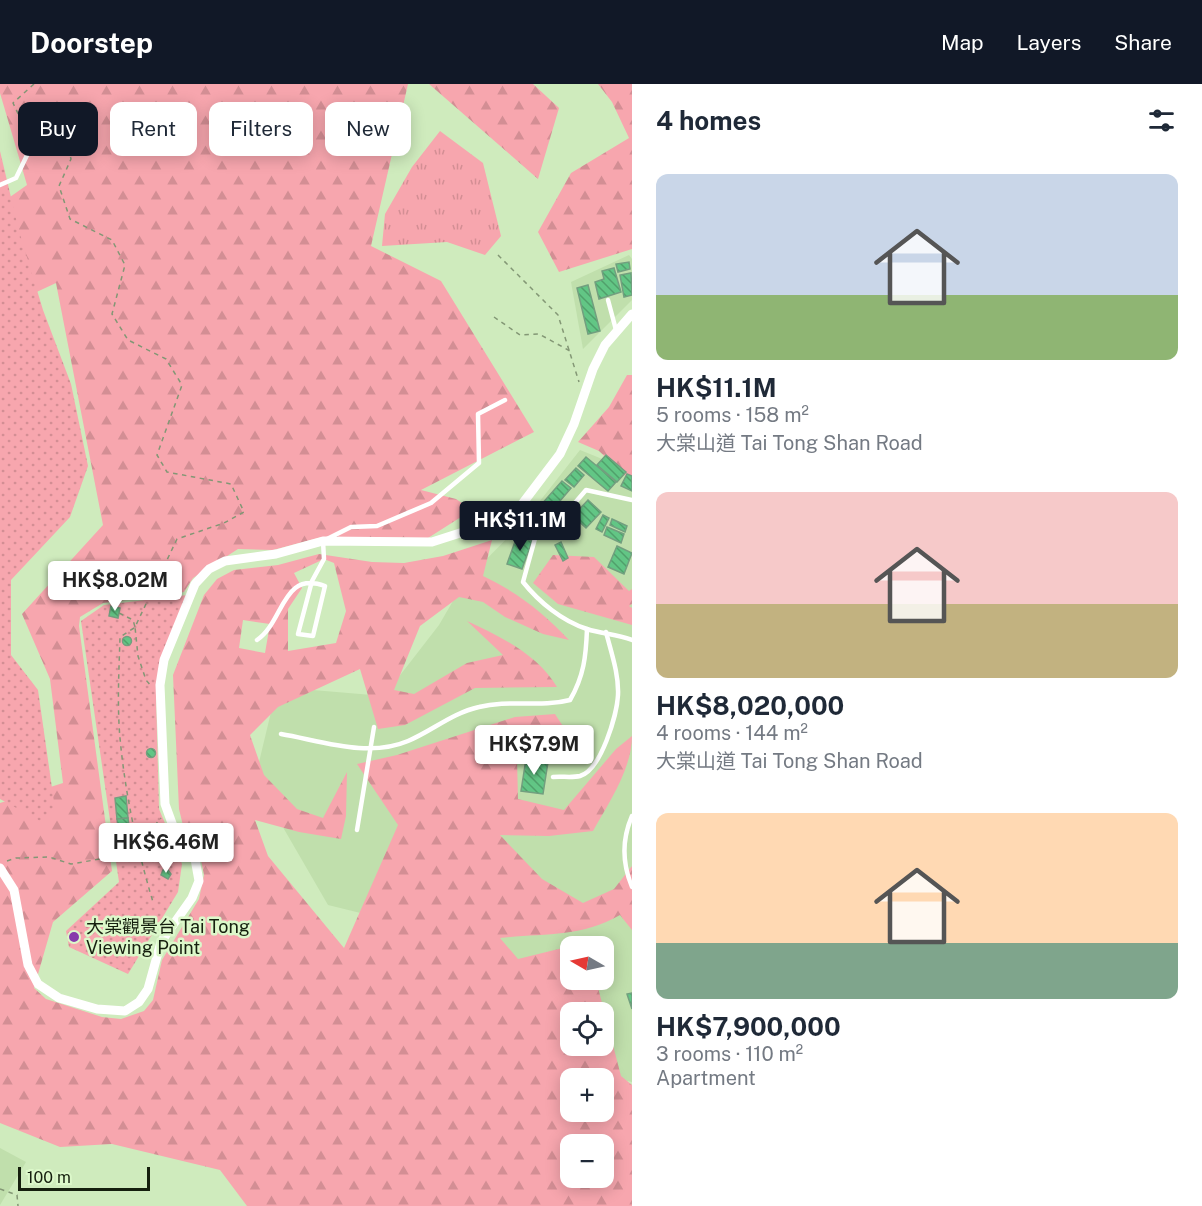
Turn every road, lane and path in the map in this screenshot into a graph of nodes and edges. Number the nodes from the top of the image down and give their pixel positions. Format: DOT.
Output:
graph roads {
  1 [pos="34,84"];
  2 [pos="18,114"];
  3 [pos="27,156"];
  4 [pos="70,156"];
  5 [pos="0,185"];
  6 [pos="498,255"];
  7 [pos="608,300"];
  8 [pos="494,317"];
  9 [pos="631,318"];
  10 [pos="616,330"];
  11 [pos="571,351"];
  12 [pos="584,398"];
  13 [pos="505,400"];
  14 [pos="632,501"];
  15 [pos="509,518"];
  16 [pos="537,535"];
  17 [pos="327,541"];
  18 [pos="312,581"];
  19 [pos="119,613"];
  20 [pos="135,627"];
  21 [pos="586,629"];
  22 [pos="606,632"];
  23 [pos="257,640"];
  24 [pos="632,640"];
  25 [pos="131,642"];
  26 [pos="137,646"];
  27 [pos="156,689"];
  28 [pos="374,727"];
  29 [pos="281,734"];
  30 [pos="370,750"];
  31 [pos="553,777"];
  32 [pos="168,812"];
  33 [pos="632,816"];
  34 [pos="357,830"];
  35 [pos="138,845"];
  36 [pos="0,863"];
  37 [pos="0,868"];
  38 [pos="632,887"];
  39 [pos="153,902"];
  40 [pos="0,1189"];
  41 [pos="18,1206"];
  1 -- 2 [label="path"];
  3 -- 5 [label="lane"];
  4 -- 20 [label="path"];
  6 -- 11 [label="path"];
  7 -- 10 [label="lane"];
  8 -- 11 [label="path"];
  9 -- 10 [label="street"];
  10 -- 12 [label="street"];
  11 -- 12 [label="path"];
  12 -- 15 [label="street"];
  13 -- 17 [label="lane"];
  14 -- 16 [label="lane"];
  15 -- 16 [label="lane"];
  15 -- 17 [label="street"];
  16 -- 21 [label="lane"];
  17 -- 18 [label="lane"];
  17 -- 32 [label="street"];
  18 -- 18 [label="lane"];
  18 -- 23 [label="lane"];
  19 -- 20 [label="path"];
  20 -- 26 [label="path"];
  20 -- 35 [label="path"];
  21 -- 22 [label="lane"];
  21 -- 30 [label="lane"];
  22 -- 24 [label="lane"];
  22 -- 31 [label="lane"];
  25 -- 26 [label="path"];
  26 -- 27 [label="path"];
  28 -- 30 [label="lane"];
  29 -- 30 [label="lane"];
  30 -- 34 [label="lane"];
  32 -- 35 [label="path"];
  32 -- 37 [label="street"];
  33 -- 38 [label="lane"];
  35 -- 36 [label="path"];
  35 -- 39 [label="path"];
  40 -- 41 [label="path"];
}
